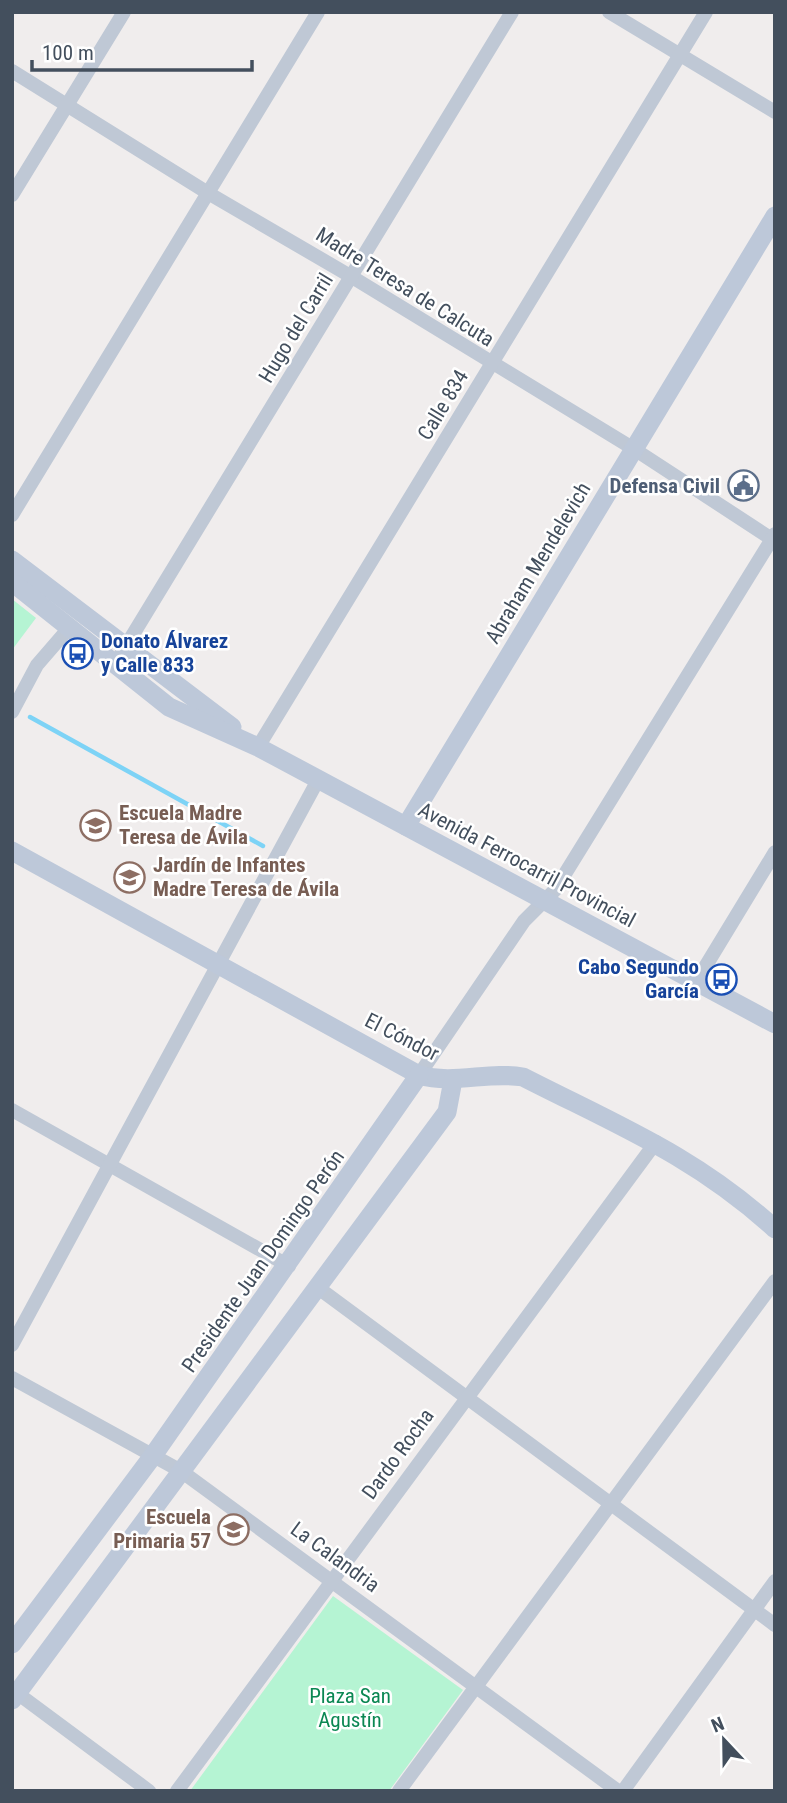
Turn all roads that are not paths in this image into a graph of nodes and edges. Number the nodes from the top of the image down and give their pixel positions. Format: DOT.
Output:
graph roads {
  1 [pos="124,12"];
  2 [pos="318,12"];
  3 [pos="512,12"];
  4 [pos="609,12"];
  5 [pos="706,12"];
  6 [pos="680,56"];
  7 [pos="12,71"];
  8 [pos="67,104"];
  9 [pos="775,112"];
  10 [pos="208,193"];
  11 [pos="12,195"];
  12 [pos="775,216"];
  13 [pos="352,276"];
  14 [pos="492,365"];
  15 [pos="634,449"];
  16 [pos="12,515"];
  17 [pos="774,538"];
  18 [pos="12,560"];
  19 [pos="12,582"];
  20 [pos="69,628"];
  21 [pos="120,656"];
  22 [pos="12,712"];
  23 [pos="258,747"];
  24 [pos="318,780"];
  25 [pos="406,826"];
  26 [pos="12,851"];
  27 [pos="775,852"];
  28 [pos="545,900"];
  29 [pos="220,964"];
  30 [pos="696,982"];
  31 [pos="775,1024"];
  32 [pos="419,1075"];
  33 [pos="453,1080"];
  34 [pos="12,1111"];
  35 [pos="656,1142"];
  36 [pos="110,1163"];
  37 [pos="775,1229"];
  38 [pos="289,1266"];
  39 [pos="775,1281"];
  40 [pos="317,1287"];
  41 [pos="12,1345"];
  42 [pos="12,1378"];
  43 [pos="465,1398"];
  44 [pos="152,1457"];
  45 [pos="181,1471"];
  46 [pos="610,1503"];
  47 [pos="333,1581"];
  48 [pos="775,1581"];
  49 [pos="754,1610"];
  50 [pos="775,1625"];
  51 [pos="12,1644"];
  52 [pos="474,1686"];
  53 [pos="15,1696"];
  54 [pos="149,1791"];
  55 [pos="177,1791"];
  56 [pos="399,1791"];
  57 [pos="618,1791"];
  58 [pos="623,1791"];
  1 -- 8 [label="street"];
  2 -- 10 [label="street"];
  3 -- 13 [label="street, Hugo del Carril"];
  4 -- 6 [label="street"];
  5 -- 6 [label="street, Calle 834"];
  6 -- 9 [label="street"];
  6 -- 14 [label="street, Calle 834"];
  7 -- 8 [label="street, Madre Teresa de Calcuta"];
  8 -- 10 [label="street, Madre Teresa de Calcuta"];
  8 -- 11 [label="street"];
  10 -- 13 [label="street, Madre Teresa de Calcuta"];
  10 -- 16 [label="street"];
  12 -- 15 [label="main road, Abraham Mendelevich"];
  13 -- 14 [label="street, Madre Teresa de Calcuta"];
  13 -- 21 [label="street, Hugo del Carril"];
  14 -- 15 [label="street, Madre Teresa de Calcuta"];
  14 -- 23 [label="street, Calle 834"];
  15 -- 17 [label="street, Madre Teresa de Calcuta"];
  15 -- 25 [label="main road, Abraham Mendelevich"];
  17 -- 28 [label="street, Presidente Juan Domingo Perón"];
  18 -- 21 [label="main road"];
  19 -- 20 [label="main road"];
  20 -- 21 [label="main road"];
  20 -- 22 [label="street"];
  21 -- 23 [label="main road, Avenida Ferrocarril Provincial"];
  23 -- 24 [label="main road, Avenida Ferrocarril Provincial"];
  24 -- 25 [label="main road, Avenida Ferrocarril Provincial"];
  24 -- 29 [label="street"];
  25 -- 28 [label="main road, Avenida Ferrocarril Provincial"];
  26 -- 29 [label="main road, El Cóndor"];
  27 -- 30 [label="street"];
  28 -- 30 [label="main road, Avenida Ferrocarril Provincial"];
  28 -- 32 [label="street, Presidente Juan Domingo Perón"];
  29 -- 32 [label="main road, El Cóndor"];
  29 -- 36 [label="street"];
  30 -- 31 [label="main road, Avenida Ferrocarril Provincial"];
  32 -- 33 [label="main road, El Cóndor"];
  32 -- 38 [label="main road, Presidente Juan Domingo Perón"];
  33 -- 35 [label="main road, El Cóndor"];
  33 -- 40 [label="main road"];
  34 -- 36 [label="street"];
  35 -- 37 [label="main road, El Cóndor"];
  35 -- 43 [label="street, Dardo Rocha"];
  36 -- 38 [label="street"];
  36 -- 41 [label="street"];
  38 -- 44 [label="main road, Presidente Juan Domingo Perón"];
  39 -- 46 [label="street"];
  40 -- 43 [label="street"];
  40 -- 45 [label="main road"];
  42 -- 44 [label="street, La Calandria"];
  43 -- 46 [label="street"];
  43 -- 47 [label="street, Dardo Rocha"];
  44 -- 45 [label="street, La Calandria"];
  44 -- 51 [label="main road, Presidente Juan Domingo Perón"];
  45 -- 47 [label="street, La Calandria"];
  45 -- 53 [label="main road"];
  46 -- 49 [label="street"];
  46 -- 52 [label="street"];
  47 -- 52 [label="street, La Calandria"];
  47 -- 55 [label="street, Dardo Rocha"];
  48 -- 49 [label="street"];
  49 -- 50 [label="street"];
  49 -- 58 [label="street"];
  52 -- 56 [label="street"];
  52 -- 57 [label="street, La Calandria"];
  53 -- 54 [label="street"];
}
